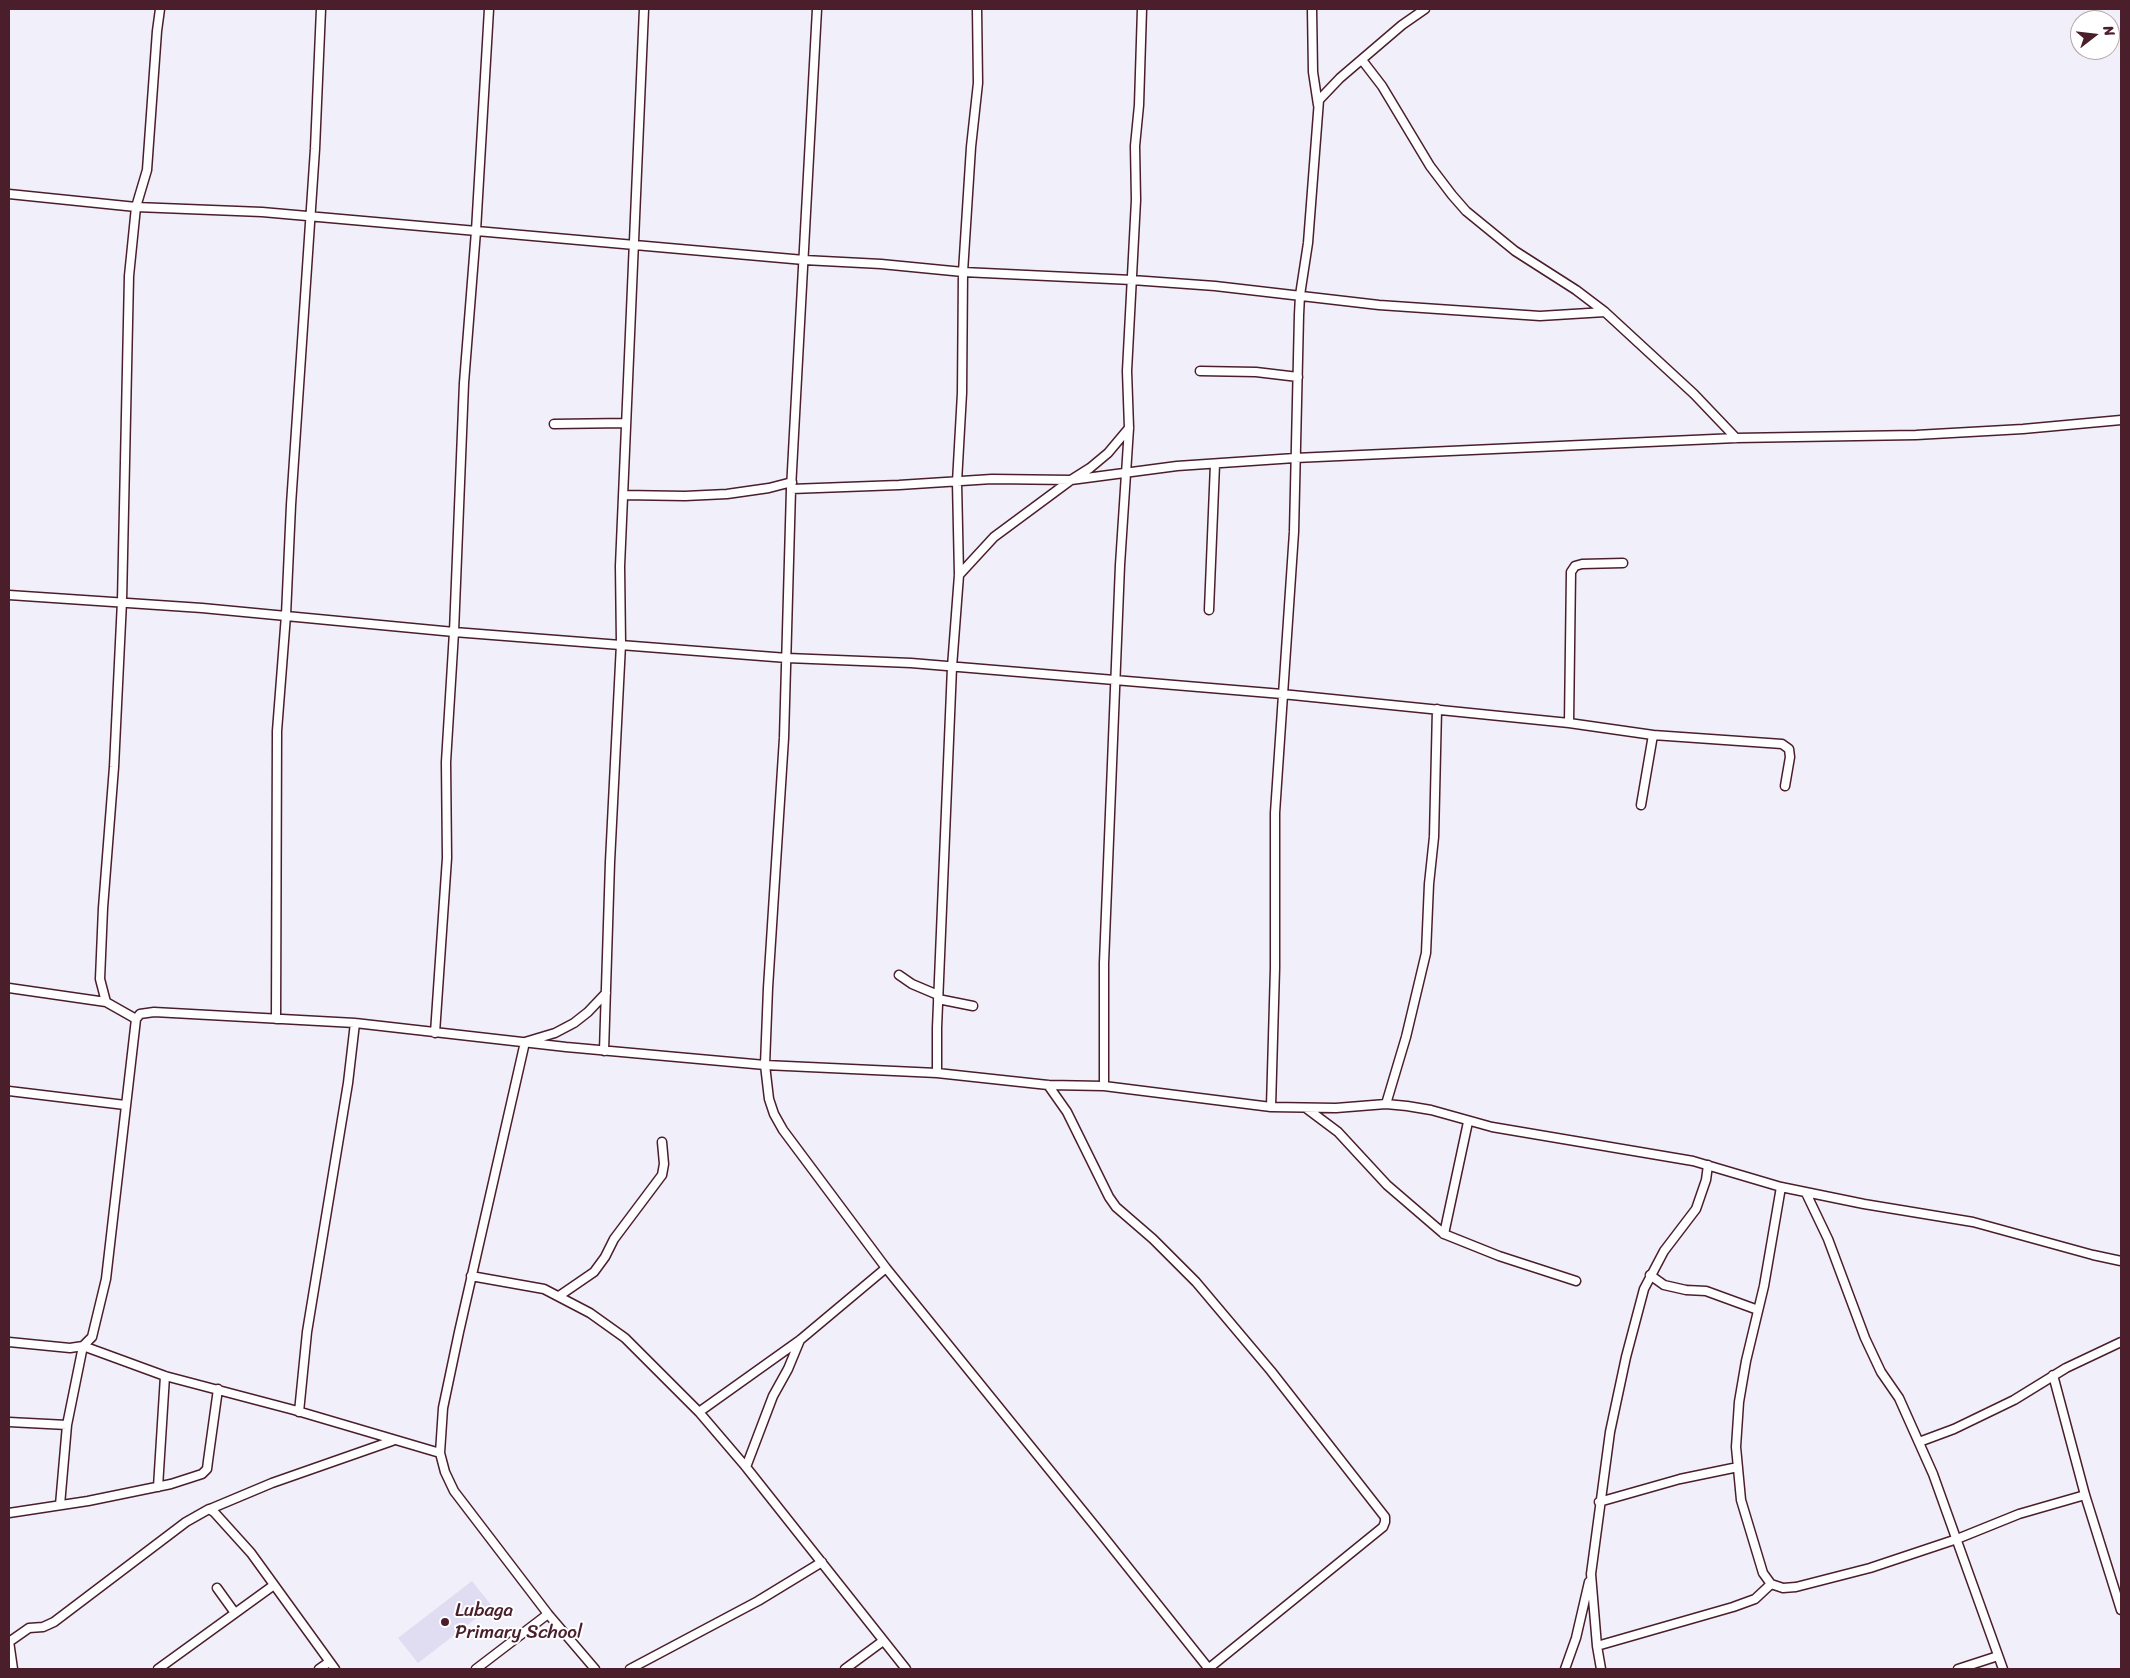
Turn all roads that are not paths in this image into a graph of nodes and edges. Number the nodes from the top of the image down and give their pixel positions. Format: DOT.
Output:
graph roads {
  1 [pos="160,9"];
  2 [pos="321,9"];
  3 [pos="489,9"];
  4 [pos="644,9"];
  5 [pos="816,9"];
  6 [pos="978,9"];
  7 [pos="1142,9"];
  8 [pos="1312,9"];
  9 [pos="1425,9"];
  10 [pos="1362,60"];
  11 [pos="1319,107"];
  12 [pos="9,194"];
  13 [pos="136,206"];
  14 [pos="310,217"];
  15 [pos="476,231"];
  16 [pos="635,244"];
  17 [pos="804,260"];
  18 [pos="963,272"];
  19 [pos="1132,280"];
  20 [pos="1300,295"];
  21 [pos="1605,312"];
  22 [pos="1200,371"];
  23 [pos="1298,377"];
  24 [pos="2121,420"];
  25 [pos="626,423"];
  26 [pos="554,424"];
  27 [pos="1129,428"];
  28 [pos="1736,438"];
  29 [pos="1295,458"];
  30 [pos="1215,464"];
  31 [pos="1125,473"];
  32 [pos="1071,480"];
  33 [pos="957,482"];
  34 [pos="791,486"];
  35 [pos="623,495"];
  36 [pos="1623,563"];
  37 [pos="959,575"];
  38 [pos="9,595"];
  39 [pos="122,601"];
  40 [pos="1209,610"];
  41 [pos="286,615"];
  42 [pos="454,632"];
  43 [pos="621,644"];
  44 [pos="787,658"];
  45 [pos="952,667"];
  46 [pos="1115,680"];
  47 [pos="1282,694"];
  48 [pos="1437,709"];
  49 [pos="1569,723"];
  50 [pos="1653,734"];
  51 [pos="1785,786"];
  52 [pos="1641,805"];
  53 [pos="899,974"];
  54 [pos="9,988"];
  55 [pos="606,993"];
  56 [pos="938,997"];
  57 [pos="106,1002"];
  58 [pos="973,1006"];
  59 [pos="136,1019"];
  60 [pos="276,1019"];
  61 [pos="355,1023"];
  62 [pos="435,1033"];
  63 [pos="525,1042"];
  64 [pos="604,1051"];
  65 [pos="765,1065"];
  66 [pos="936,1073"];
  67 [pos="1048,1085"];
  68 [pos="1104,1086"];
  69 [pos="9,1091"];
  70 [pos="1386,1104"];
  71 [pos="125,1105"];
  72 [pos="1272,1107"];
  73 [pos="1306,1108"];
  74 [pos="1468,1122"];
  75 [pos="662,1142"];
  76 [pos="1708,1165"];
  77 [pos="1781,1187"];
  78 [pos="1806,1193"];
  79 [pos="1444,1234"];
  80 [pos="2121,1260"];
  81 [pos="886,1268"];
  82 [pos="1650,1274"];
  83 [pos="472,1276"];
  84 [pos="1576,1281"];
  85 [pos="559,1296"];
  86 [pos="1758,1310"];
  87 [pos="800,1340"];
  88 [pos="9,1342"];
  89 [pos="2121,1342"];
  90 [pos="83,1346"];
  91 [pos="2053,1375"];
  92 [pos="165,1376"];
  93 [pos="218,1389"];
  94 [pos="300,1412"];
  95 [pos="699,1412"];
  96 [pos="9,1422"];
  97 [pos="67,1425"];
  98 [pos="392,1440"];
  99 [pos="1919,1442"];
  100 [pos="440,1453"];
  101 [pos="746,1466"];
  102 [pos="1738,1468"];
  103 [pos="158,1487"];
  104 [pos="2085,1495"];
  105 [pos="1599,1502"];
  106 [pos="60,1505"];
  107 [pos="210,1509"];
  108 [pos="9,1513"];
  109 [pos="1957,1539"];
  110 [pos="822,1562"];
  111 [pos="1590,1574"];
  112 [pos="1771,1584"];
  113 [pos="274,1585"];
  114 [pos="217,1588"];
  115 [pos="2120,1605"];
  116 [pos="235,1613"];
  117 [pos="548,1614"];
  118 [pos="9,1641"];
  119 [pos="883,1641"];
  120 [pos="1597,1646"];
  121 [pos="1998,1656"];
  122 [pos="329,1662"];
  123 [pos="13,1669"];
  124 [pos="158,1669"];
  125 [pos="319,1669"];
  126 [pos="335,1669"];
  127 [pos="476,1669"];
  128 [pos="596,1669"];
  129 [pos="630,1669"];
  130 [pos="845,1669"];
  131 [pos="906,1669"];
  132 [pos="1209,1669"];
  133 [pos="1565,1669"];
  134 [pos="1601,1669"];
  135 [pos="1958,1669"];
  136 [pos="2002,1669"];
  1 -- 13 [label="street"];
  2 -- 14 [label="street"];
  3 -- 15 [label="street"];
  4 -- 16 [label="street"];
  5 -- 17 [label="street"];
  6 -- 18 [label="street"];
  7 -- 19 [label="street"];
  8 -- 11 [label="street"];
  9 -- 10 [label="street"];
  10 -- 11 [label="street"];
  10 -- 21 [label="street"];
  11 -- 20 [label="street"];
  12 -- 13 [label="street"];
  13 -- 14 [label="street"];
  13 -- 39 [label="street"];
  14 -- 15 [label="street"];
  14 -- 41 [label="street"];
  15 -- 16 [label="street"];
  15 -- 42 [label="street"];
  16 -- 17 [label="street"];
  16 -- 25 [label="street"];
  17 -- 18 [label="street"];
  17 -- 34 [label="street"];
  18 -- 19 [label="street"];
  18 -- 33 [label="street"];
  19 -- 20 [label="street"];
  19 -- 27 [label="street"];
  20 -- 21 [label="street"];
  20 -- 23 [label="street"];
  21 -- 28 [label="street"];
  22 -- 23 [label="street"];
  23 -- 29 [label="street"];
  24 -- 28 [label="street"];
  25 -- 26 [label="street"];
  25 -- 35 [label="street"];
  27 -- 31 [label="street"];
  27 -- 32 [label="street"];
  28 -- 29 [label="street"];
  29 -- 30 [label="street"];
  29 -- 47 [label="street"];
  30 -- 31 [label="street"];
  30 -- 40 [label="street"];
  31 -- 32 [label="street"];
  31 -- 46 [label="street"];
  32 -- 33 [label="street"];
  32 -- 37 [label="street"];
  33 -- 34 [label="street"];
  33 -- 37 [label="street"];
  34 -- 35 [label="street"];
  34 -- 44 [label="street"];
  35 -- 43 [label="street"];
  36 -- 49 [label="street"];
  37 -- 45 [label="street"];
  38 -- 39 [label="street"];
  39 -- 41 [label="street"];
  39 -- 57 [label="street"];
  41 -- 42 [label="street"];
  41 -- 60 [label="street"];
  42 -- 43 [label="street"];
  42 -- 62 [label="street"];
  43 -- 44 [label="street"];
  43 -- 55 [label="street"];
  44 -- 45 [label="street"];
  44 -- 65 [label="street"];
  45 -- 46 [label="street"];
  45 -- 56 [label="street"];
  46 -- 47 [label="street"];
  46 -- 68 [label="street"];
  47 -- 48 [label="street"];
  47 -- 72 [label="street"];
  48 -- 49 [label="street"];
  48 -- 70 [label="street"];
  49 -- 50 [label="street"];
  50 -- 51 [label="street"];
  50 -- 52 [label="street"];
  53 -- 56 [label="street"];
  54 -- 57 [label="street"];
  55 -- 63 [label="street"];
  55 -- 64 [label="street"];
  56 -- 58 [label="street"];
  56 -- 66 [label="street"];
  57 -- 59 [label="street"];
  59 -- 60 [label="street"];
  59 -- 71 [label="street"];
  60 -- 61 [label="street"];
  61 -- 62 [label="street"];
  61 -- 94 [label="street"];
  62 -- 63 [label="street"];
  63 -- 64 [label="street"];
  63 -- 83 [label="street"];
  64 -- 65 [label="street"];
  65 -- 66 [label="street"];
  65 -- 81 [label="street"];
  66 -- 67 [label="street"];
  67 -- 68 [label="street"];
  67 -- 132 [label="street"];
  68 -- 72 [label="street"];
  69 -- 71 [label="street"];
  70 -- 73 [label="street"];
  70 -- 74 [label="street"];
  71 -- 90 [label="street"];
  72 -- 73 [label="street"];
  73 -- 79 [label="street"];
  74 -- 76 [label="street"];
  74 -- 79 [label="street"];
  75 -- 85 [label="street"];
  76 -- 77 [label="street"];
  76 -- 82 [label="street"];
  77 -- 78 [label="street"];
  77 -- 86 [label="street"];
  78 -- 80 [label="street"];
  78 -- 99 [label="street"];
  79 -- 84 [label="street"];
  81 -- 87 [label="street"];
  81 -- 132 [label="street"];
  82 -- 86 [label="street"];
  82 -- 105 [label="street"];
  83 -- 85 [label="street"];
  83 -- 100 [label="street"];
  85 -- 95 [label="street"];
  86 -- 102 [label="street"];
  87 -- 95 [label="street"];
  87 -- 101 [label="street"];
  88 -- 90 [label="street"];
  89 -- 91 [label="street"];
  90 -- 92 [label="street"];
  90 -- 97 [label="street"];
  91 -- 99 [label="street"];
  91 -- 104 [label="street"];
  92 -- 93 [label="street"];
  92 -- 103 [label="street"];
  93 -- 94 [label="street"];
  93 -- 103 [label="street"];
  94 -- 98 [label="street"];
  95 -- 101 [label="street"];
  96 -- 97 [label="street"];
  97 -- 106 [label="street"];
  98 -- 100 [label="street"];
  98 -- 107 [label="street"];
  99 -- 109 [label="street"];
  100 -- 117 [label="street"];
  101 -- 110 [label="street"];
  102 -- 105 [label="street"];
  102 -- 112 [label="street"];
  103 -- 106 [label="street"];
  104 -- 109 [label="street"];
  104 -- 115 [label="street"];
  105 -- 111 [label="street"];
  106 -- 108 [label="street"];
  107 -- 113 [label="street"];
  107 -- 118 [label="street"];
  109 -- 112 [label="street"];
  109 -- 121 [label="street"];
  110 -- 119 [label="street"];
  110 -- 129 [label="street"];
  111 -- 120 [label="street"];
  111 -- 133 [label="street"];
  112 -- 120 [label="street"];
  113 -- 116 [label="street"];
  113 -- 122 [label="street"];
  114 -- 116 [label="street"];
  116 -- 124 [label="street"];
  117 -- 127 [label="street"];
  117 -- 128 [label="street"];
  118 -- 123 [label="street"];
  119 -- 130 [label="street"];
  119 -- 131 [label="street"];
  120 -- 134 [label="street"];
  121 -- 135 [label="street"];
  121 -- 136 [label="street"];
  122 -- 125 [label="street"];
  122 -- 126 [label="street"];
}
